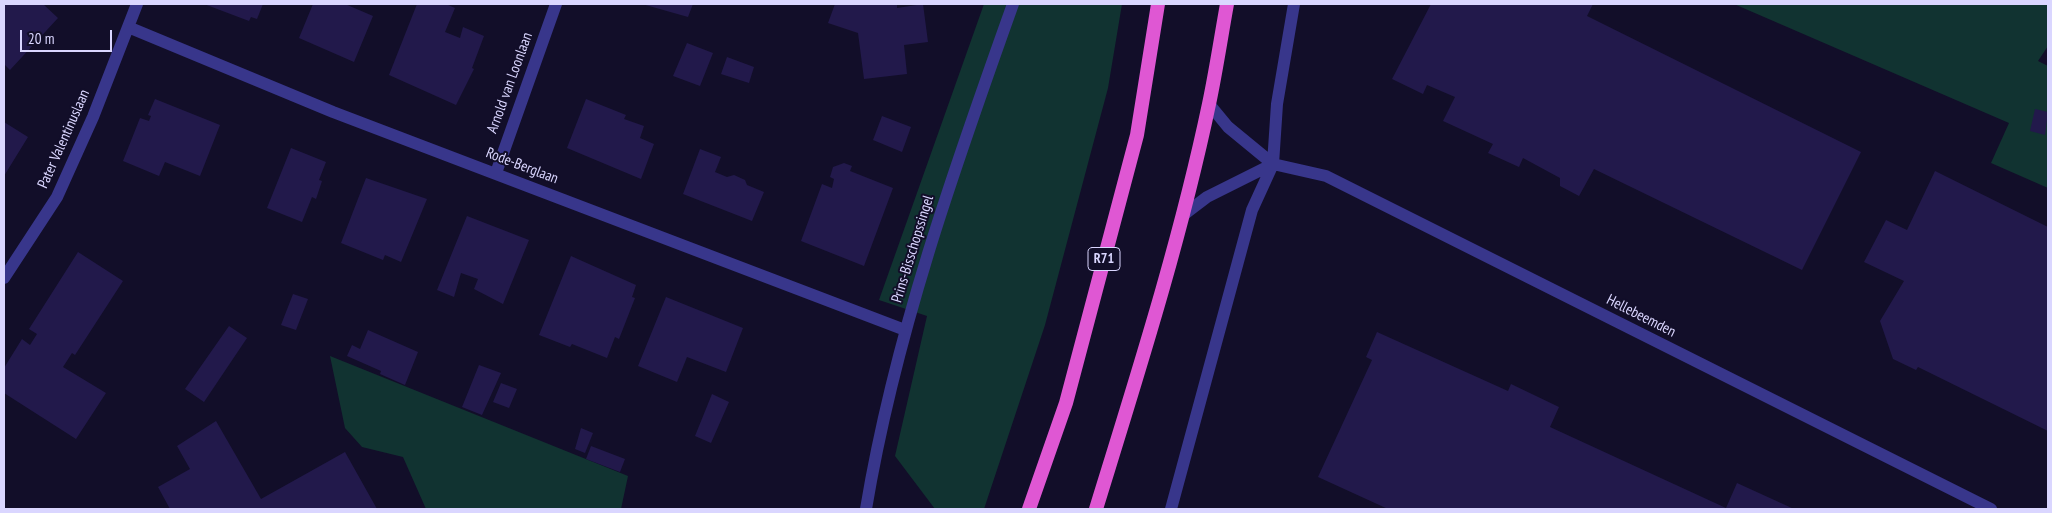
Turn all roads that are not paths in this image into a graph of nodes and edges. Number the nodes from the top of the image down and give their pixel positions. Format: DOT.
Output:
graph roads {
  1 [pos="137,4"];
  2 [pos="556,4"];
  3 [pos="1013,4"];
  4 [pos="1158,4"];
  5 [pos="1227,4"];
  6 [pos="1294,4"];
  7 [pos="128,28"];
  8 [pos="1209,104"];
  9 [pos="1273,164"];
  10 [pos="496,173"];
  11 [pos="1182,216"];
  12 [pos="4,278"];
  13 [pos="905,330"];
  14 [pos="866,509"];
  15 [pos="1029,509"];
  16 [pos="1096,509"];
  17 [pos="1171,509"];
  18 [pos="1991,509"];
  1 -- 7 [label="street, Pater Valentinuslaan"];
  2 -- 10 [label="street, Arnold van Loonlaan"];
  3 -- 13 [label="street, Prins-Bisschopssingel"];
  4 -- 15 [label="highway, R71"];
  5 -- 8 [label="highway"];
  6 -- 9 [label="street"];
  7 -- 10 [label="street, Rode-Berglaan"];
  7 -- 12 [label="street, Pater Valentinuslaan"];
  8 -- 9 [label="street"];
  8 -- 11 [label="highway"];
  9 -- 11 [label="street"];
  9 -- 17 [label="street"];
  9 -- 18 [label="street, Hellebeemden"];
  10 -- 13 [label="street, Rode-Berglaan"];
  11 -- 16 [label="highway"];
  13 -- 14 [label="street, Prins-Bisschopssingel"];
}
